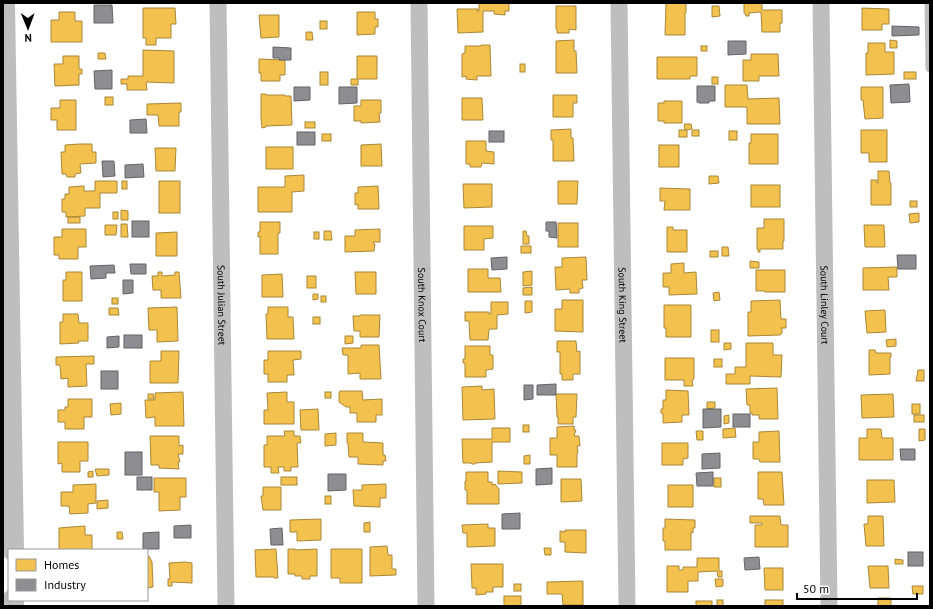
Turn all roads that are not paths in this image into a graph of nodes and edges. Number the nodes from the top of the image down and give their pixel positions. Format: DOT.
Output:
graph roads {
  1 [pos="4,3"];
  2 [pos="218,3"];
  3 [pos="419,3"];
  4 [pos="619,3"];
  5 [pos="821,3"];
  6 [pos="929,3"];
  7 [pos="930,68"];
  8 [pos="12,549"];
  9 [pos="226,606"];
  10 [pos="426,606"];
  11 [pos="627,606"];
  12 [pos="829,606"];
  1 -- 8 [label="street"];
  2 -- 9 [label="street, South Julian Street"];
  3 -- 10 [label="street, South Knox Court"];
  4 -- 11 [label="street, South King Street"];
  5 -- 12 [label="street, South Linley Court"];
  6 -- 7 [label="lane"];
}
